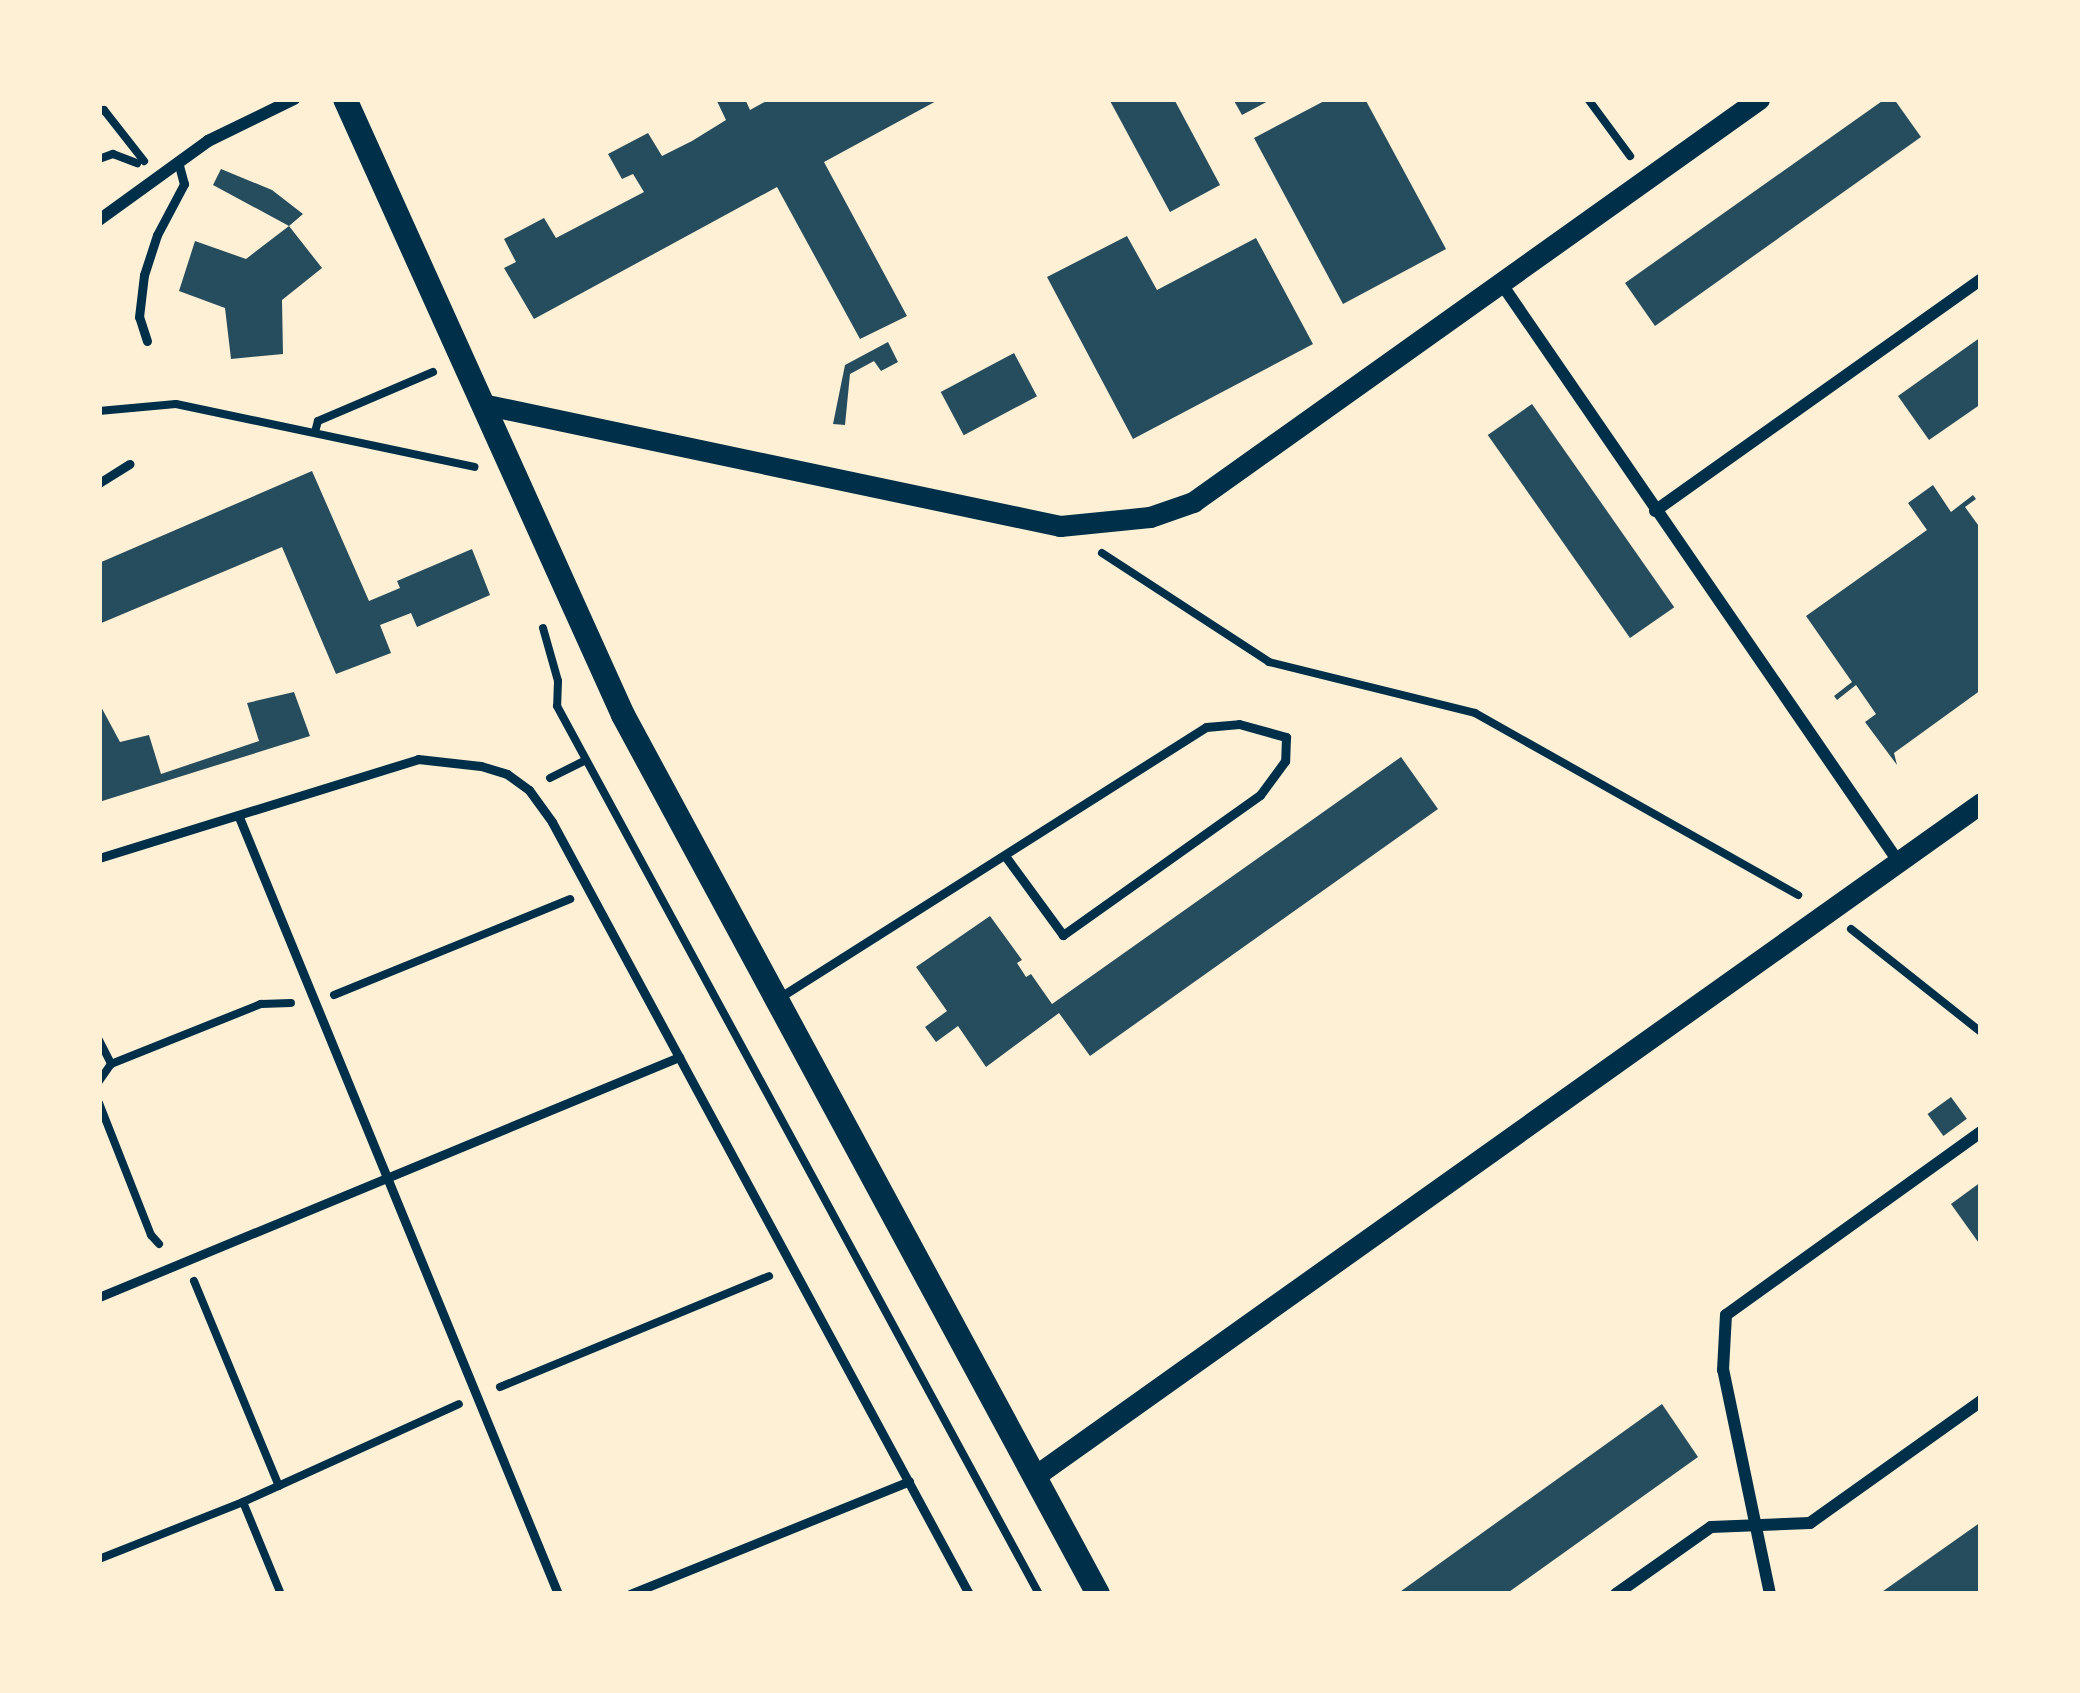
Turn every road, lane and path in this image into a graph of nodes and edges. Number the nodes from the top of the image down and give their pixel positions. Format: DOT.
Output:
graph roads {
  1 [pos="293,99"];
  2 [pos="346,99"];
  3 [pos="1588,99"];
  4 [pos="1759,99"];
  5 [pos="99,111"];
  6 [pos="178,161"];
  7 [pos="157,175"];
  8 [pos="1647,179"];
  9 [pos="99,220"];
  10 [pos="1981,279"];
  11 [pos="1501,283"];
  12 [pos="147,341"];
  13 [pos="476,379"];
  14 [pos="487,405"];
  15 [pos="99,411"];
  16 [pos="315,432"];
  17 [pos="130,464"];
  18 [pos="517,476"];
  19 [pos="99,483"];
  20 [pos="1655,511"];
  21 [pos="1060,526"];
  22 [pos="558,681"];
  23 [pos="586,760"];
  24 [pos="529,790"];
  25 [pos="1981,802"];
  26 [pos="239,817"];
  27 [pos="1006,857"];
  28 [pos="99,858"];
  29 [pos="1898,861"];
  30 [pos="588,891"];
  31 [pos="1829,911"];
  32 [pos="777,999"];
  33 [pos="315,1003"];
  34 [pos="1981,1032"];
  35 [pos="99,1040"];
  36 [pos="679,1057"];
  37 [pos="111,1064"];
  38 [pos="99,1081"];
  39 [pos="99,1102"];
  40 [pos="1981,1132"];
  41 [pos="388,1175"];
  42 [pos="178,1264"];
  43 [pos="793,1267"];
  44 [pos="99,1297"];
  45 [pos="479,1395"];
  46 [pos="1981,1401"];
  47 [pos="1035,1475"];
  48 [pos="909,1481"];
  49 [pos="279,1486"];
  50 [pos="243,1502"];
  51 [pos="1757,1523"];
  52 [pos="99,1559"];
  53 [pos="281,1594"];
  54 [pos="558,1594"];
  55 [pos="630,1594"];
  56 [pos="969,1594"];
  57 [pos="1039,1594"];
  58 [pos="1098,1594"];
  59 [pos="1616,1594"];
  60 [pos="1771,1594"];
  1 -- 6 [label="street"];
  2 -- 13 [label="main road"];
  3 -- 8 [label="path"];
  4 -- 8 [label="street"];
  5 -- 7 [label="path"];
  6 -- 7 [label="street"];
  6 -- 12 [label="lane"];
  7 -- 9 [label="street"];
  8 -- 11 [label="street"];
  10 -- 20 [label="street"];
  11 -- 20 [label="street"];
  11 -- 21 [label="street"];
  13 -- 14 [label="main road"];
  13 -- 16 [label="path"];
  14 -- 18 [label="main road"];
  14 -- 21 [label="street"];
  15 -- 16 [label="path"];
  16 -- 18 [label="path"];
  17 -- 19 [label="lane"];
  18 -- 32 [label="main road"];
  20 -- 29 [label="street"];
  21 -- 31 [label="path"];
  22 -- 23 [label="path"];
  23 -- 24 [label="path"];
  23 -- 57 [label="path"];
  24 -- 26 [label="lane"];
  24 -- 30 [label="lane"];
  25 -- 29 [label="street"];
  26 -- 28 [label="lane"];
  26 -- 33 [label="lane"];
  27 -- 27 [label="lane"];
  27 -- 32 [label="lane"];
  29 -- 31 [label="street"];
  30 -- 33 [label="path"];
  30 -- 36 [label="lane"];
  31 -- 34 [label="path"];
  31 -- 47 [label="street"];
  32 -- 47 [label="main road"];
  33 -- 37 [label="path"];
  33 -- 41 [label="lane"];
  35 -- 37 [label="path"];
  36 -- 41 [label="lane"];
  36 -- 43 [label="lane"];
  37 -- 38 [label="path"];
  39 -- 42 [label="path"];
  40 -- 51 [label="street"];
  41 -- 42 [label="lane"];
  41 -- 45 [label="lane"];
  42 -- 44 [label="lane"];
  42 -- 49 [label="path"];
  43 -- 45 [label="path"];
  43 -- 48 [label="lane"];
  45 -- 49 [label="path"];
  45 -- 54 [label="lane"];
  46 -- 51 [label="street"];
  47 -- 58 [label="main road"];
  48 -- 55 [label="lane"];
  48 -- 56 [label="lane"];
  49 -- 50 [label="path"];
  50 -- 52 [label="path"];
  50 -- 53 [label="path"];
  51 -- 59 [label="street"];
  51 -- 60 [label="street"];
}
